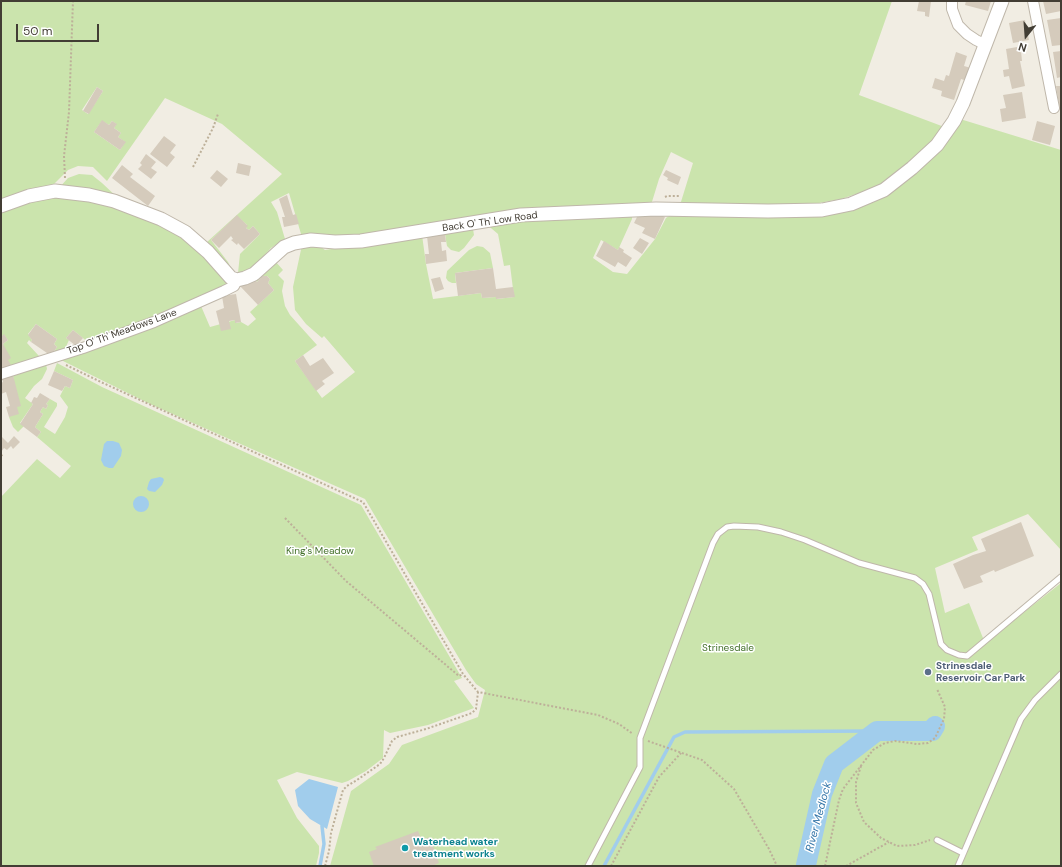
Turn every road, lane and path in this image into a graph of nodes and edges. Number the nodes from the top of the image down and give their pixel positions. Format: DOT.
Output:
graph roads {
  1 [pos="73,1"];
  2 [pos="952,1"];
  3 [pos="1002,1"];
  4 [pos="1033,1"];
  5 [pos="986,45"];
  6 [pos="1054,108"];
  7 [pos="218,114"];
  8 [pos="193,166"];
  9 [pos="65,178"];
  10 [pos="1,206"];
  11 [pos="237,280"];
  12 [pos="54,356"];
  13 [pos="1,374"];
  14 [pos="285,518"];
  15 [pos="1061,577"];
  16 [pos="463,674"];
  17 [pos="1061,674"];
  18 [pos="937,689"];
  19 [pos="478,692"];
  20 [pos="640,738"];
  21 [pos="681,752"];
  22 [pos="862,763"];
  23 [pos="937,840"];
  24 [pos="889,842"];
  25 [pos="963,853"];
  26 [pos="325,866"];
  27 [pos="588,866"];
  28 [pos="611,866"];
  29 [pos="778,866"];
  30 [pos="825,866"];
  31 [pos="846,866"];
  32 [pos="958,866"];
  1 -- 9 [label="path"];
  2 -- 5 [label="street"];
  3 -- 5 [label="street, Back O' Th' Low Road"];
  4 -- 6 [label="street"];
  5 -- 11 [label="street, Back O' Th' Low Road"];
  7 -- 8 [label="path"];
  10 -- 11 [label="street"];
  11 -- 12 [label="street, Top O' Th' Meadows Lane"];
  12 -- 13 [label="street, Top O' Th' Meadows Lane"];
  12 -- 16 [label="path"];
  14 -- 16 [label="path"];
  15 -- 20 [label="lane"];
  16 -- 19 [label="path"];
  17 -- 25 [label="lane"];
  18 -- 22 [label="path"];
  19 -- 20 [label="path"];
  19 -- 26 [label="path"];
  20 -- 21 [label="path"];
  20 -- 27 [label="lane"];
  21 -- 28 [label="path"];
  21 -- 29 [label="path"];
  22 -- 24 [label="path"];
  22 -- 30 [label="path"];
  23 -- 24 [label="path"];
  23 -- 25 [label="lane"];
  24 -- 31 [label="path"];
  25 -- 32 [label="lane"];
}
